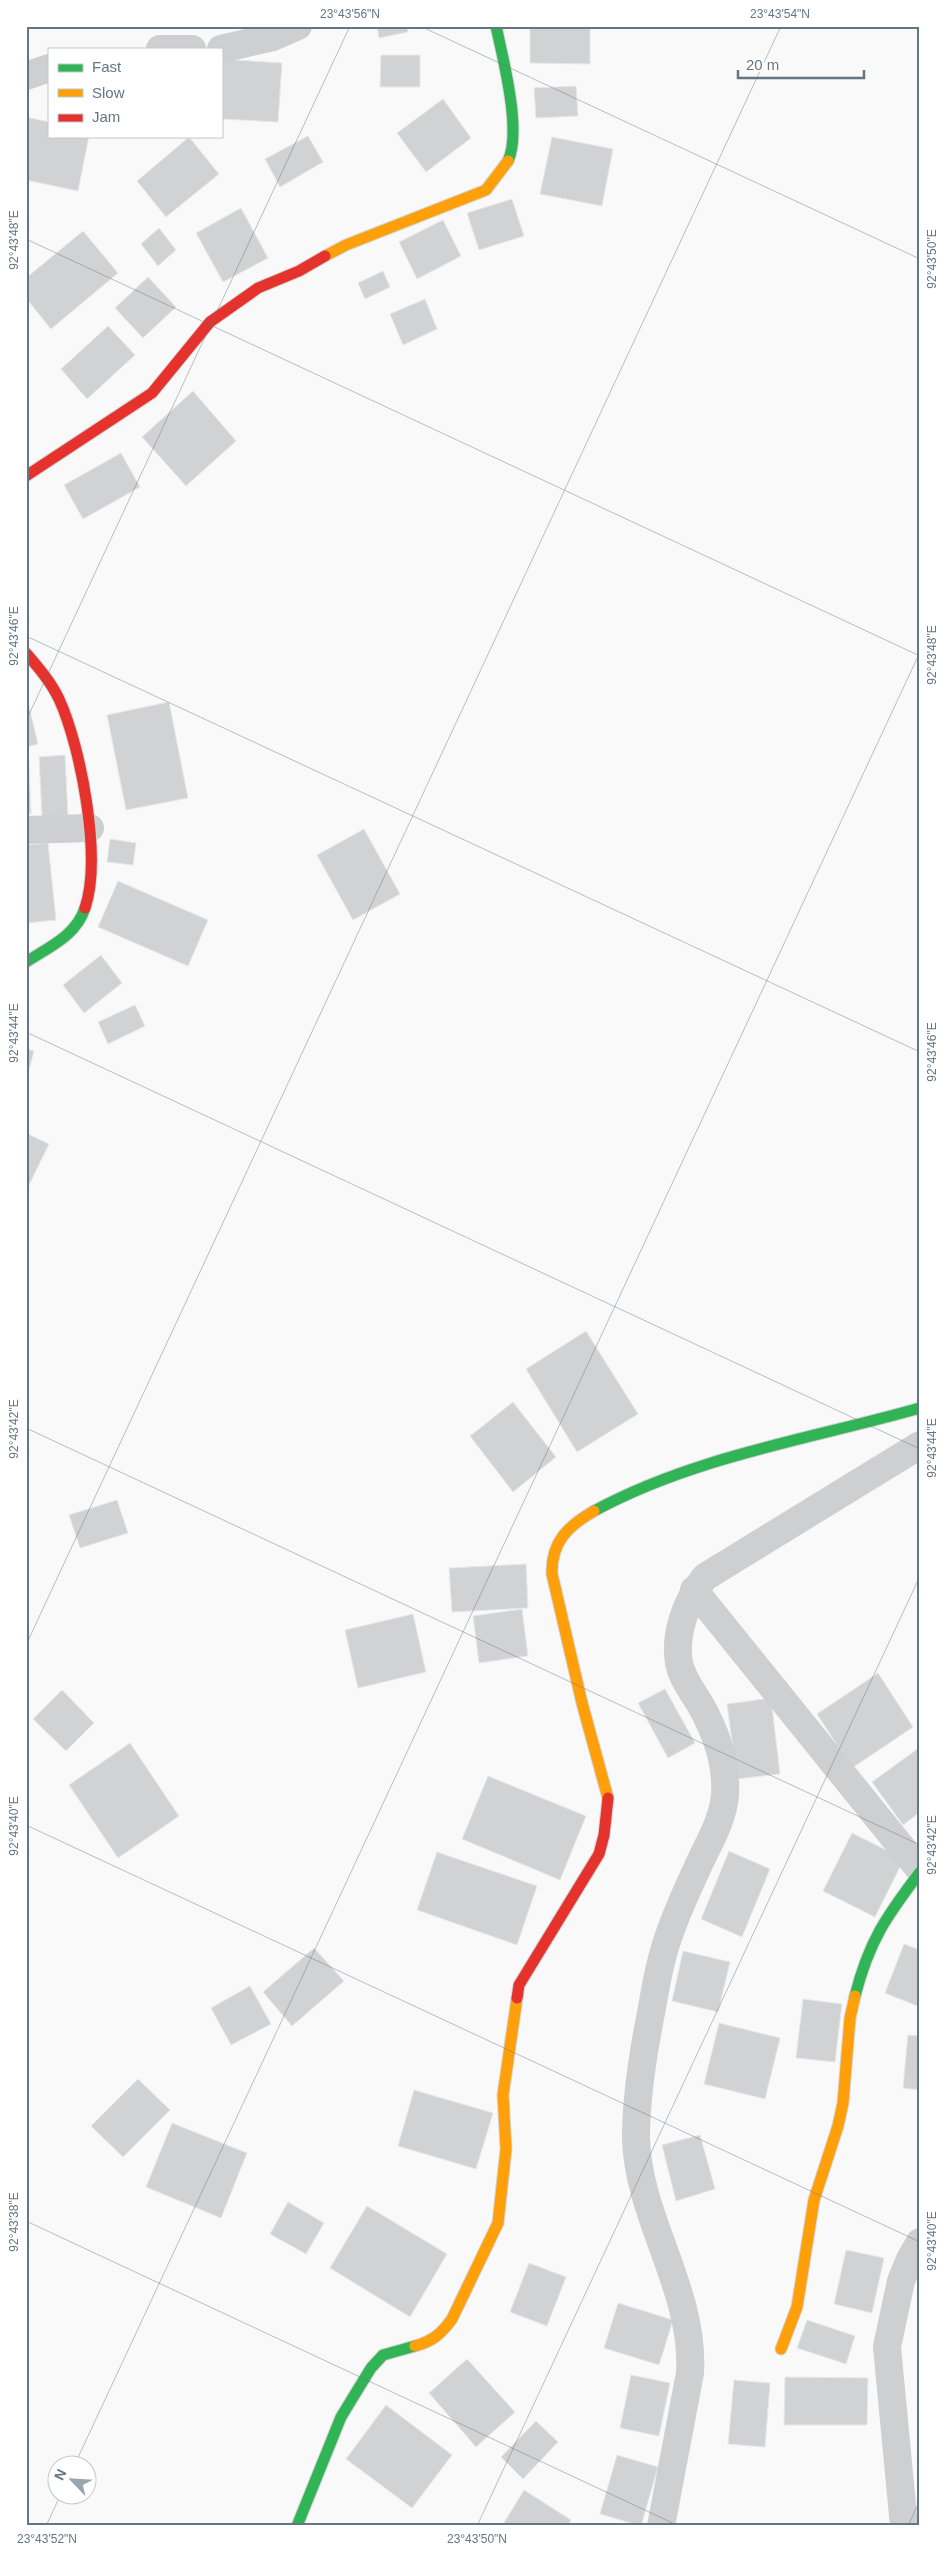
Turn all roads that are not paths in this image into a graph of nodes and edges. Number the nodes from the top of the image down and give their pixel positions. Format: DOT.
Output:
graph roads {
  1 [pos="298,26"];
  2 [pos="496,26"];
  3 [pos="222,49"];
  4 [pos="48,68"];
  5 [pos="26,76"];
  6 [pos="26,476"];
  7 [pos="26,653"];
  8 [pos="90,828"];
  9 [pos="26,830"];
  10 [pos="26,962"];
  11 [pos="920,1408"];
  12 [pos="920,1445"];
  13 [pos="694,1590"];
  14 [pos="920,1871"];
  15 [pos="920,2242"];
  16 [pos="780,2349"];
  17 [pos="297,2526"];
  18 [pos="661,2526"];
  19 [pos="904,2526"];
  1 -- 3 [label="street"];
  2 -- 6 [label="street"];
  4 -- 5 [label="street"];
  7 -- 8 [label="street"];
  8 -- 9 [label="street"];
  8 -- 10 [label="street"];
  11 -- 17 [label="street"];
  12 -- 13 [label="street"];
  13 -- 14 [label="street"];
  13 -- 18 [label="street"];
  14 -- 16 [label="street"];
  15 -- 19 [label="street"];
}
